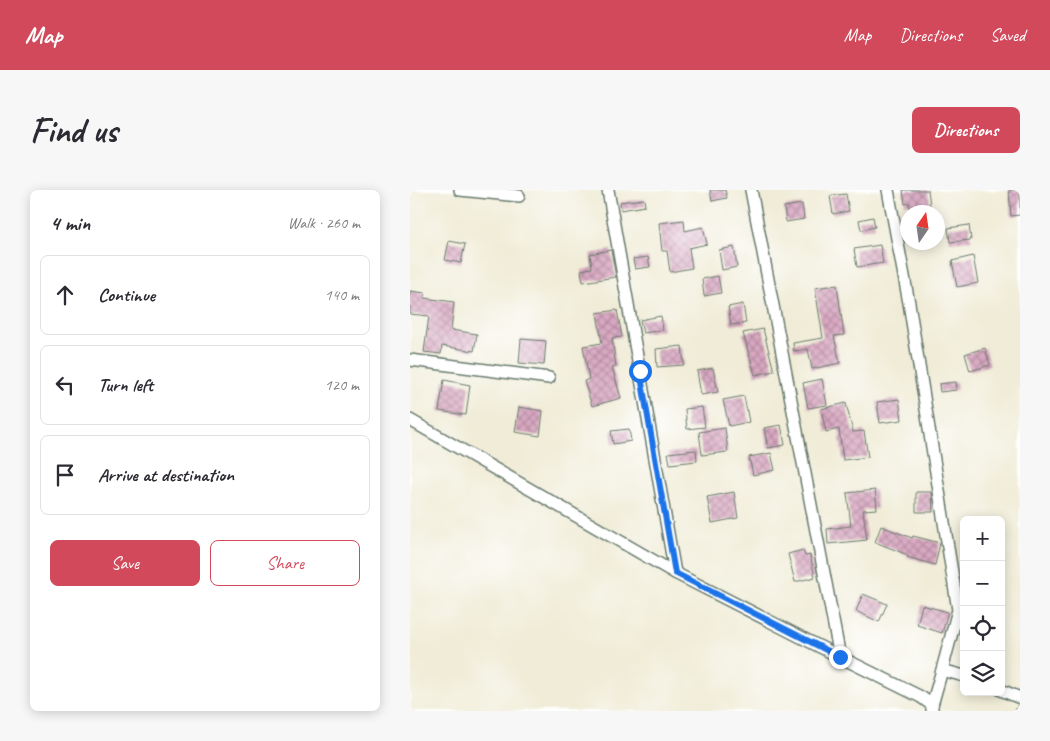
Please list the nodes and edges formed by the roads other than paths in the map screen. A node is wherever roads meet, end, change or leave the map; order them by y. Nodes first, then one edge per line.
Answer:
1 (460, 190) edge
2 (608, 190) edge
3 (751, 190) edge
4 (888, 190) edge
5 (519, 196) dead end
6 (410, 360) edge
7 (550, 378) dead end
8 (410, 420) edge
9 (675, 573) junction
10 (840, 657) junction
11 (942, 670) junction
12 (960, 675) edge
13 (1005, 692) edge
14 (1020, 698) edge
15 (932, 708) edge

1 - 5 street
2 - 9 street
3 - 10 street
4 - 11 street
6 - 7 street
8 - 9 street
9 - 10 street
10 - 15 street
11 - 12 street
11 - 15 street
13 - 14 street

